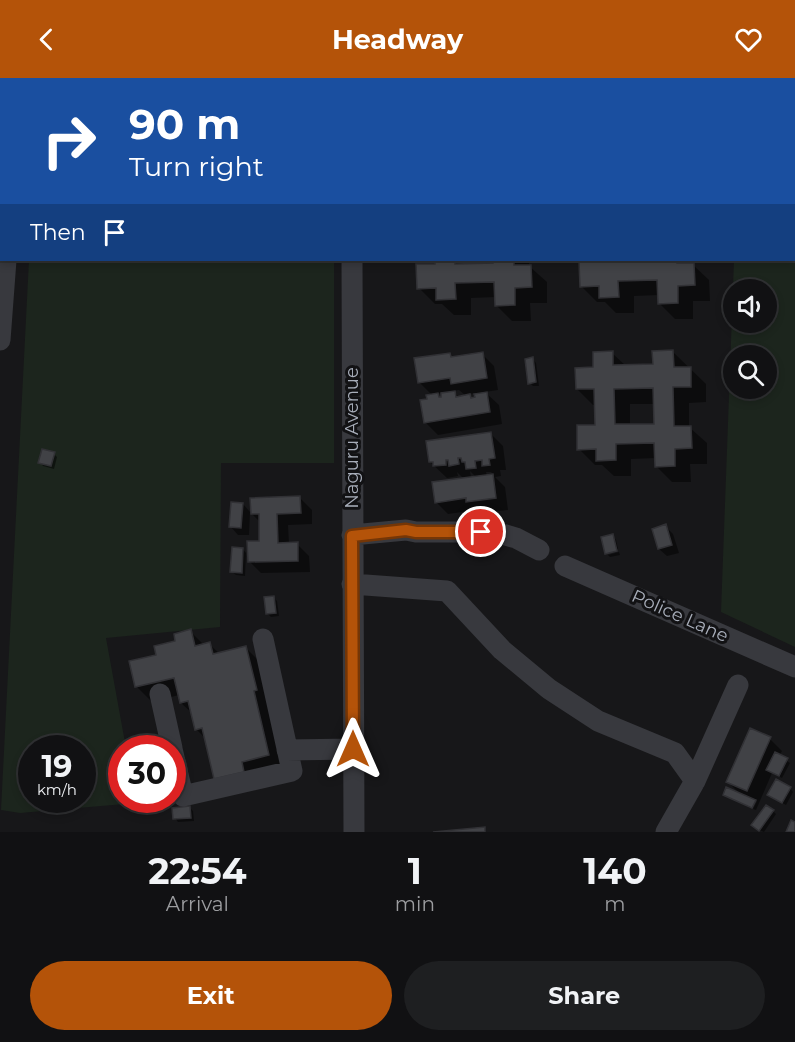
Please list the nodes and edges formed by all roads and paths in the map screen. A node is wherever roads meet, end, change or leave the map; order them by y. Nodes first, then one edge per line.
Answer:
1 (6, 261) edge
2 (352, 261) edge
3 (1, 308) edge
4 (0, 340) edge
5 (352, 536) junction
6 (539, 550) dead end
7 (565, 566) dead end
8 (352, 584) junction
9 (262, 639) dead end
10 (795, 667) edge
11 (738, 685) dead end
12 (160, 694) dead end
13 (169, 735) edge
14 (353, 749) junction
15 (287, 750) junction
16 (695, 781) junction
17 (186, 795) edge
18 (354, 832) edge
19 (666, 832) edge

1 - 3 street
2 - 5 street, Naguru Avenue
3 - 4 street
5 - 6 street
5 - 8 street, Naguru Avenue
7 - 10 street, Police Lane
8 - 14 street, Naguru Avenue
8 - 16 street
9 - 15 street
11 - 16 street
12 - 13 street
14 - 15 street
14 - 18 street, Naguru Avenue
15 - 17 street
16 - 19 street

